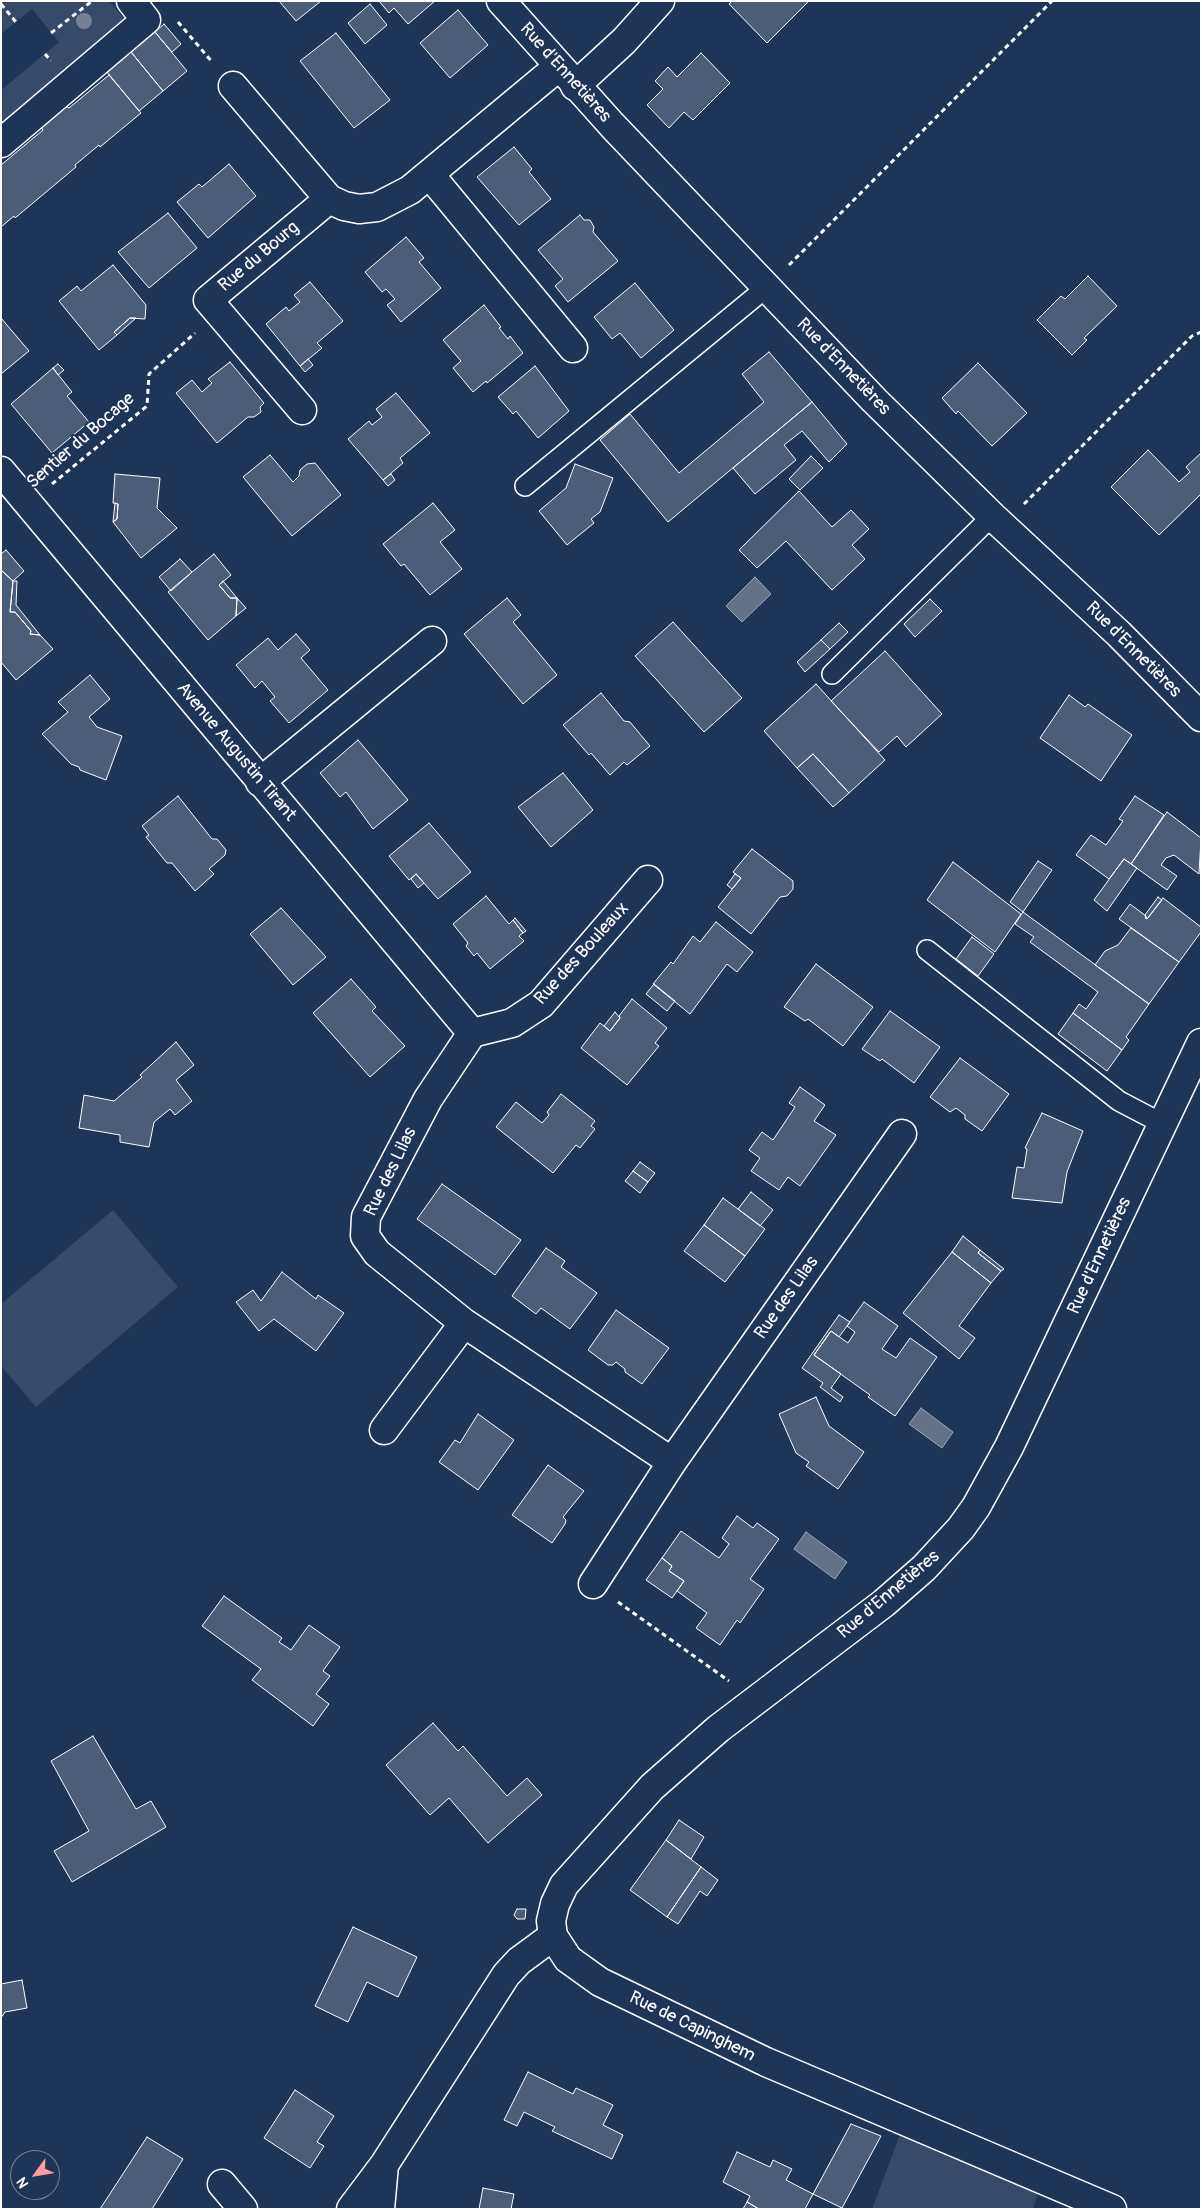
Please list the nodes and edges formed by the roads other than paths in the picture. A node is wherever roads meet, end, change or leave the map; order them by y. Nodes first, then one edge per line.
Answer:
1 (131, 1) edge
2 (502, 1) edge
3 (660, 1) edge
4 (567, 76) junction
5 (233, 86) road end
6 (1, 143) edge
7 (430, 175) junction
8 (329, 199) junction
9 (767, 287) junction
10 (573, 348) dead end
11 (302, 410) dead end
12 (1, 471) edge
13 (525, 486) dead end
14 (997, 521) junction
15 (432, 641) dead end
16 (832, 674) dead end
17 (1201, 717) edge
18 (260, 782) junction
19 (648, 880) dead end
20 (927, 950) dead end
21 (472, 1033) junction
22 (1201, 1043) edge
23 (1163, 1124) junction
24 (902, 1134) dead end
25 (464, 1323) junction
26 (384, 1430) dead end
27 (672, 1462) junction
28 (593, 1584) road end
29 (553, 1936) junction
30 (384, 2165) junction
31 (222, 2184) dead end
32 (243, 2209) edge
33 (351, 2209) edge
34 (380, 2209) edge
35 (1112, 2209) edge

1 - 6 street
2 - 4 street, Rue d'Ennetières
3 - 4 street
4 - 7 street
4 - 9 street, Rue d'Ennetières
5 - 8 street
7 - 8 street
7 - 10 street
8 - 11 street, Rue du Bourg
9 - 13 lane
9 - 14 street, Rue d'Ennetières
12 - 18 street, Avenue Augustin Tirant
14 - 16 lane
14 - 17 street, Rue d'Ennetières
15 - 18 street
18 - 21 street, Avenue Augustin Tirant
19 - 21 street, Rue des Bouleaux
20 - 23 lane
21 - 25 street, Rue des Lilas
22 - 23 street, Rue d'Ennetières
23 - 29 street, Rue d'Ennetières
24 - 27 street, Rue des Lilas
25 - 26 street
25 - 27 street, Rue des Lilas
27 - 28 street, Rue des Lilas
29 - 30 street
29 - 35 street, Rue de Capinghem
30 - 33 street
30 - 34 street
31 - 32 street

